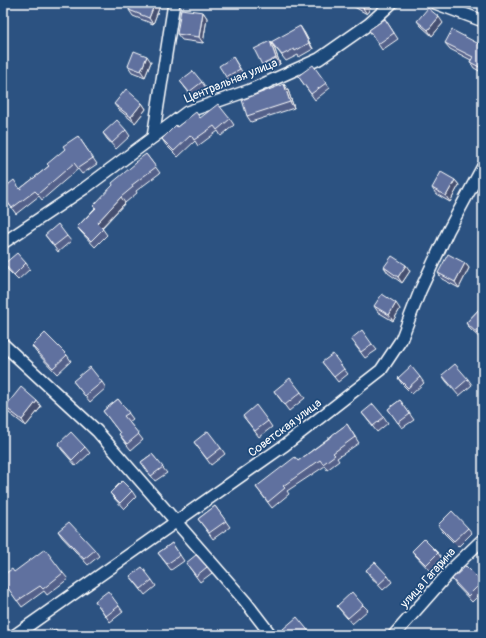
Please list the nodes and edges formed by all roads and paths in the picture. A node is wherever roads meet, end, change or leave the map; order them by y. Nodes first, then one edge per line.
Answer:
1 (174, 3) edge
2 (392, 3) edge
3 (435, 3) edge
4 (483, 21) edge
5 (153, 137) junction
6 (483, 166) edge
7 (3, 243) edge
8 (3, 344) edge
9 (176, 521) junction
10 (483, 539) edge
11 (15, 635) edge
12 (271, 635) edge
13 (394, 635) edge

1 - 5 street
2 - 5 street, Центральная улица
3 - 4 street
5 - 7 street, Центральная улица
6 - 9 street, Советская улица
8 - 9 street
9 - 11 street, Советская улица
9 - 12 street
10 - 13 street, улица Гагарина

